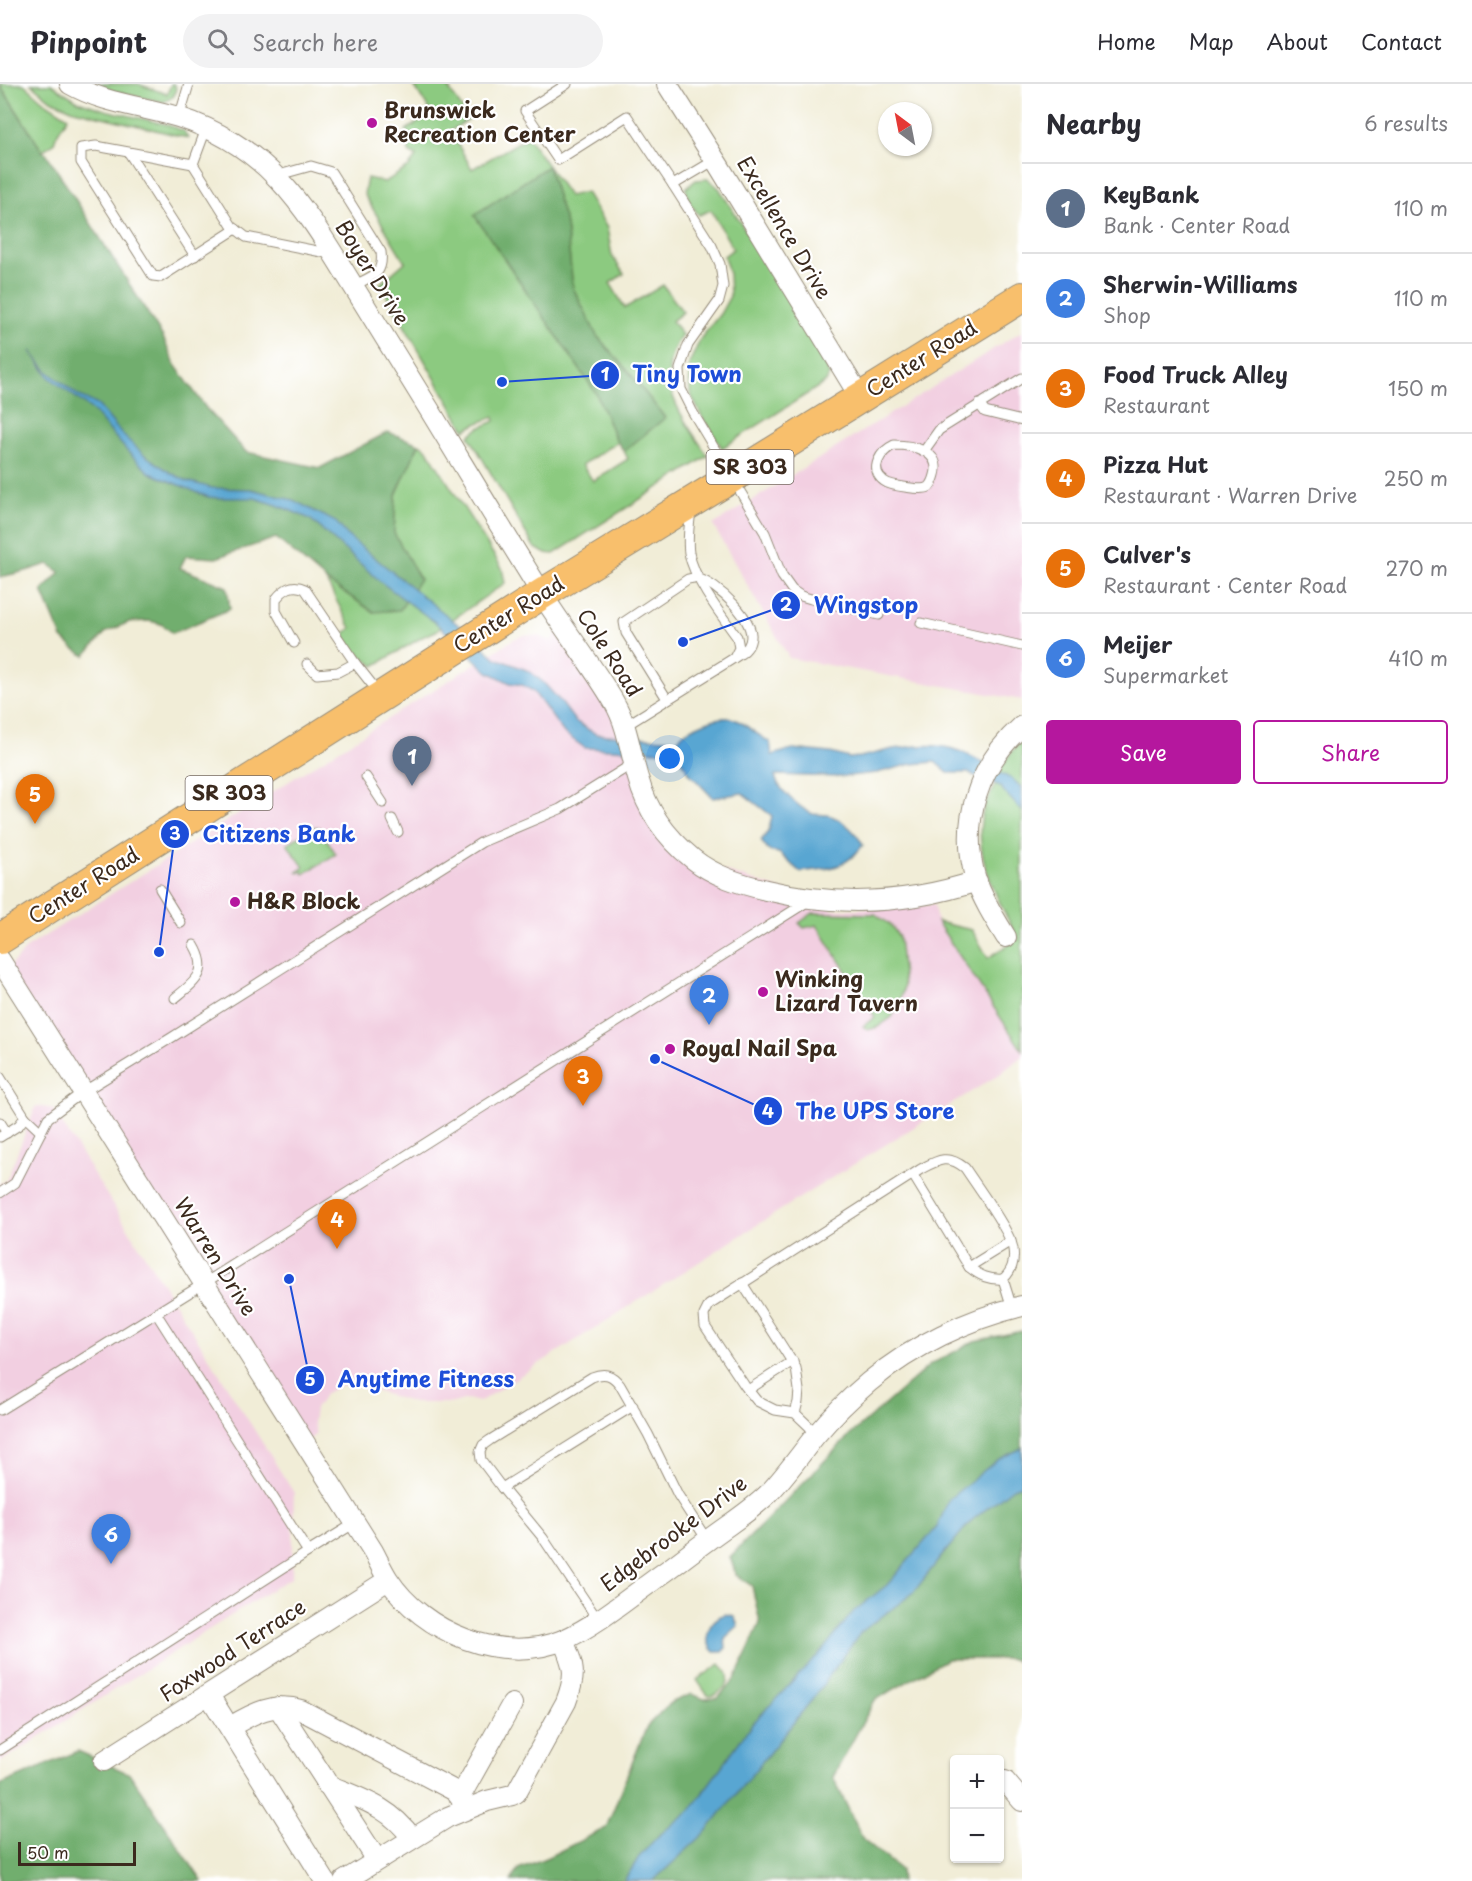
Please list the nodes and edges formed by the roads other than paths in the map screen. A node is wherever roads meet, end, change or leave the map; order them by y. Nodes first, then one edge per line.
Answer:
1 (70, 84) edge
2 (189, 84) edge
3 (567, 84) edge
4 (667, 84) edge
5 (179, 117) junction
6 (207, 129) junction
7 (129, 153) junction
8 (715, 160) junction
9 (193, 164) junction
10 (275, 176) junction
11 (673, 185) junction
12 (236, 229) junction
13 (334, 254) junction
14 (195, 256) junction
15 (353, 286) junction
16 (1022, 297) edge
17 (1022, 378) edge
18 (860, 397) junction
19 (979, 404) junction
20 (1022, 421) edge
21 (924, 451) junction
22 (731, 478) junction
23 (691, 502) junction
24 (698, 578) junction
25 (542, 594) junction
26 (879, 615) dead end
27 (921, 623) dead end
28 (294, 644) dead end
29 (1022, 646) edge
30 (734, 658) junction
31 (355, 663) junction
32 (307, 664) dead end
33 (381, 697) junction
34 (667, 699) junction
35 (1022, 726) edge
36 (630, 744) junction
37 (366, 777) dead end
38 (382, 803) dead end
39 (392, 819) dead end
40 (398, 832) dead end
41 (977, 881) junction
42 (160, 889) dead end
43 (812, 898) junction
44 (181, 923) dead end
45 (1006, 937) dead end
46 (0, 939) edge
47 (194, 945) dead end
48 (0, 960) edge
49 (175, 998) dead end
50 (0, 1077) edge
51 (82, 1092) junction
52 (25, 1117) junction
53 (0, 1122) edge
54 (41, 1132) junction
55 (4, 1135) edge
56 (913, 1175) junction
57 (0, 1194) edge
58 (1011, 1241) junction
59 (969, 1267) junction
60 (1003, 1279) junction
61 (742, 1283) junction
62 (203, 1284) junction
63 (1017, 1307) edge
64 (156, 1313) junction
65 (793, 1361) junction
66 (748, 1390) junction
67 (633, 1406) junction
68 (0, 1410) edge
69 (795, 1413) junction
70 (817, 1434) junction
71 (502, 1488) junction
72 (355, 1523) junction
73 (708, 1540) junction
74 (308, 1552) junction
75 (388, 1580) junction
76 (598, 1620) junction
77 (562, 1640) junction
78 (209, 1695) junction
79 (512, 1704) dead end
80 (278, 1707) junction
81 (230, 1727) junction
82 (0, 1750) edge
83 (104, 1761) dead end
84 (1005, 1782) dead end
85 (326, 1784) junction
86 (1022, 1801) edge
87 (463, 1803) junction
88 (412, 1838) junction
89 (377, 1860) junction
90 (325, 1881) edge
91 (344, 1881) edge

1 - 5 street, Boyer Drive
2 - 5 lane
3 - 11 lane
4 - 8 street, Excellence Drive
5 - 6 street, Boyer Drive
6 - 9 lane
6 - 10 street, Boyer Drive
7 - 9 lane
7 - 14 lane
7 - 14 lane
8 - 11 lane
8 - 18 street, Excellence Drive
9 - 12 lane
10 - 13 street, Boyer Drive
10 - 15 lane
11 - 22 lane
12 - 13 lane
12 - 14 lane
13 - 15 street, Boyer Drive
15 - 25 street, Boyer Drive
16 - 18 main road, Center Road / SR 303
17 - 19 lane
18 - 22 main road, Center Road / SR 303
19 - 20 lane
19 - 21 lane
21 - 21 lane
22 - 23 main road, Center Road / SR 303
22 - 26 lane
23 - 24 lane
23 - 25 main road, Center Road / SR 303
24 - 30 lane
24 - 30 lane
24 - 34 lane
25 - 33 main road, Center Road / SR 303
25 - 36 street, Cole Road
27 - 29 lane
28 - 31 lane
30 - 34 lane
31 - 32 lane
31 - 33 lane
33 - 46 main road, Center Road / SR 303
34 - 36 lane
35 - 41 street
36 - 43 street, Cole Road
36 - 51 lane
37 - 38 lane
39 - 40 lane
41 - 43 street, Cole Road
41 - 45 street
42 - 44 lane
43 - 62 lane
47 - 49 lane
48 - 51 street, Warren Drive
50 - 52 lane
51 - 54 lane
51 - 62 street, Warren Drive
52 - 54 lane
52 - 55 lane
53 - 55 lane
54 - 57 lane
56 - 58 lane
56 - 59 lane
56 - 61 lane
58 - 59 lane
58 - 60 lane
59 - 60 lane
60 - 63 lane
61 - 65 lane
61 - 66 lane
62 - 64 lane
62 - 72 street, Warren Drive
63 - 70 street, Edgebrooke Drive
64 - 68 lane
64 - 74 lane
65 - 66 lane
65 - 69 lane
66 - 69 lane
67 - 71 lane
67 - 71 lane
67 - 73 lane
69 - 70 lane
70 - 73 street, Edgebrooke Drive
71 - 76 lane
72 - 74 lane
72 - 75 street, Warren Drive
73 - 76 street, Edgebrooke Drive
74 - 82 lane
75 - 77 street, Edgebrooke Drive
75 - 78 street, Foxwood Terrace
76 - 77 street, Edgebrooke Drive
77 - 87 street
78 - 81 street
78 - 83 street, Foxwood Terrace
79 - 87 street
80 - 81 street
80 - 85 street
80 - 87 street
81 - 90 street
84 - 86 street
85 - 88 street
85 - 89 street
87 - 88 street
88 - 89 street
89 - 91 street

